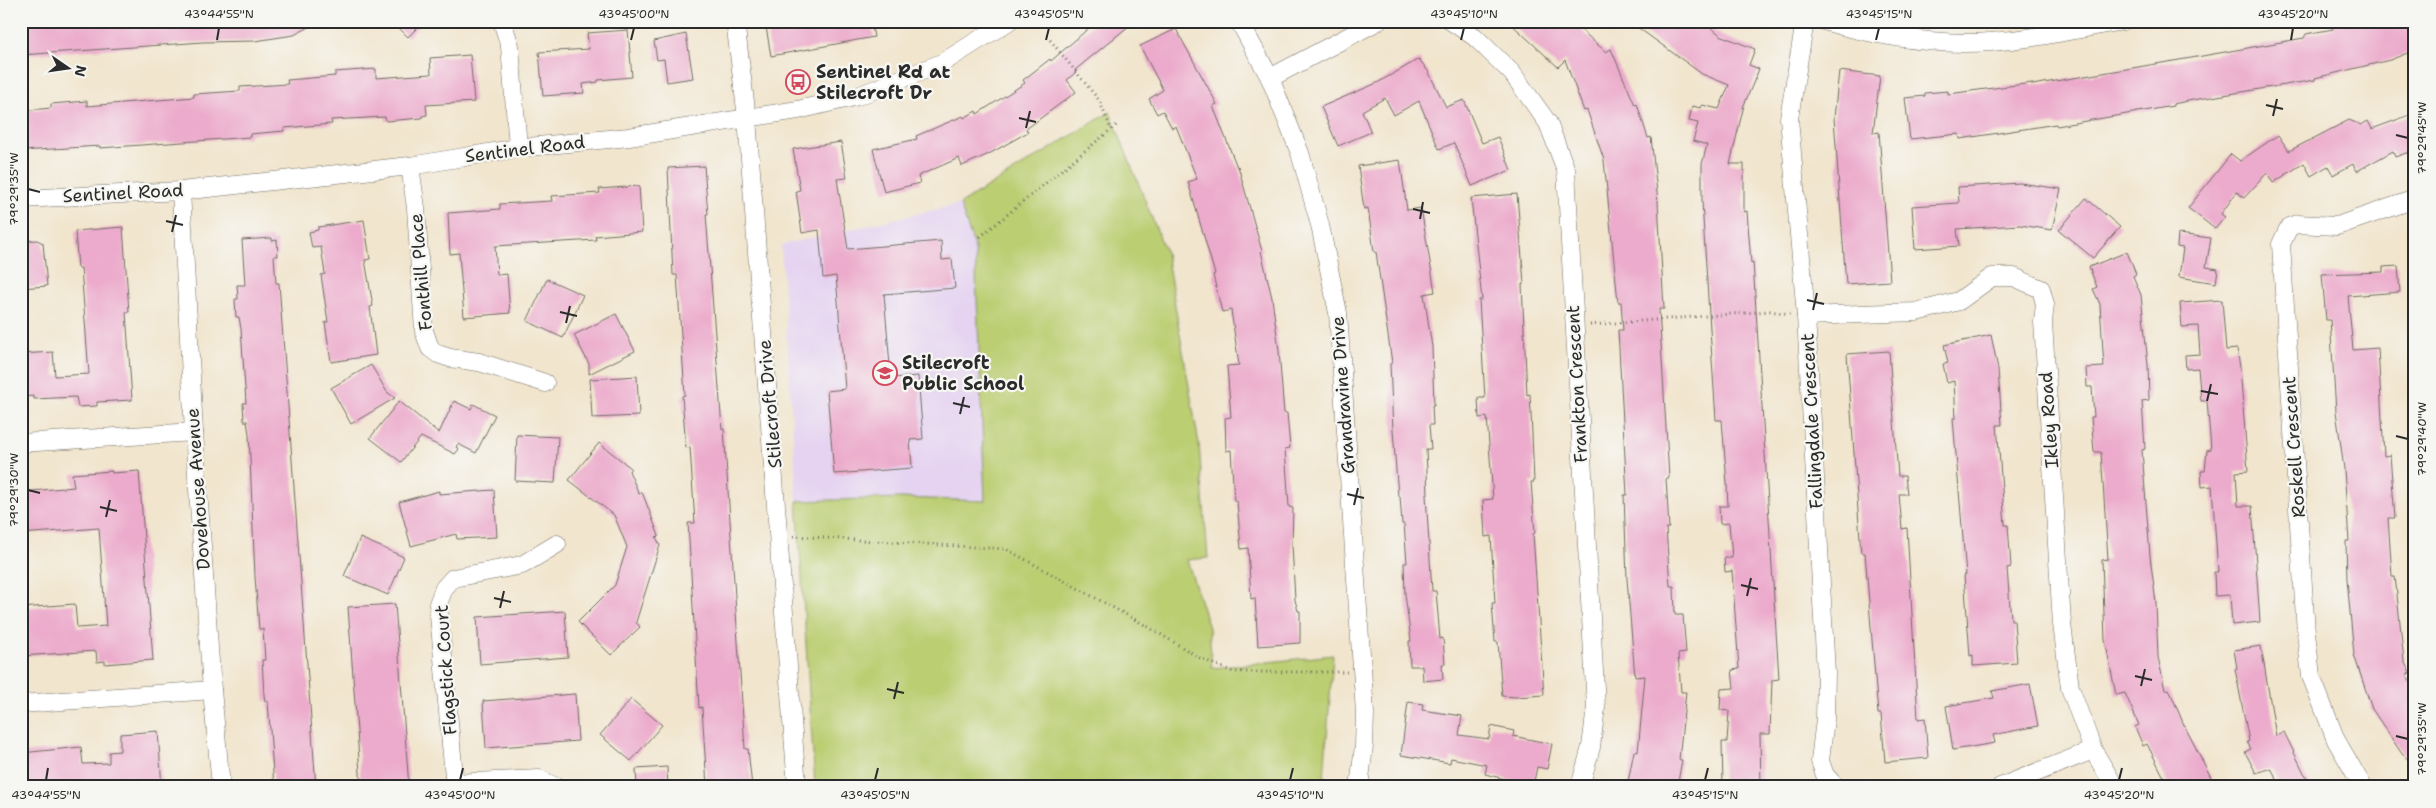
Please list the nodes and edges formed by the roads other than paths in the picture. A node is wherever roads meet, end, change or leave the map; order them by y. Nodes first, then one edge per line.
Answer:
1 (502, 21) edge
2 (735, 21) edge
3 (1009, 21) edge
4 (1239, 21) edge
5 (1378, 21) edge
6 (1452, 21) edge
7 (1805, 21) edge
8 (1824, 21) edge
9 (1909, 21) edge
10 (2123, 21) edge
11 (1911, 39) junction
12 (1270, 78) junction
13 (747, 118) junction
14 (518, 148) junction
15 (410, 166) junction
16 (181, 191) junction
17 (21, 199) edge
18 (2415, 199) edge
19 (1806, 316) junction
20 (545, 383) dead end
21 (194, 432) junction
22 (21, 443) edge
23 (557, 544) dead end
24 (212, 690) junction
25 (21, 704) edge
26 (2093, 750) junction
27 (455, 785) edge
28 (1360, 786) edge
29 (221, 787) edge
30 (556, 787) edge
31 (797, 787) edge
32 (1580, 787) edge
33 (1836, 787) edge
34 (2000, 787) edge
35 (2115, 787) edge
36 (2363, 787) edge

1 - 14 street
2 - 13 street, Stilecroft Drive
3 - 13 street, Sentinel Road
4 - 12 street, Grandravine Drive
5 - 12 street
6 - 32 street, Frankton Crescent
7 - 19 street, Fallingdale Crescent
8 - 11 street
9 - 11 street
10 - 11 street
12 - 28 street, Grandravine Drive
13 - 14 street, Sentinel Road
13 - 31 street, Stilecroft Drive
14 - 15 street, Sentinel Road
15 - 16 street, Sentinel Road
15 - 20 street, Fonthill Place
16 - 17 street, Sentinel Road
16 - 21 street, Dovehouse Avenue
18 - 36 street, Roskell Crescent
19 - 26 street, Ikley Road
19 - 33 street, Fallingdale Crescent
21 - 22 street
21 - 24 street, Dovehouse Avenue
23 - 27 street, Flagstick Court
24 - 25 street
24 - 29 street, Dovehouse Avenue
26 - 34 street
26 - 35 street, Ikley Road
27 - 30 street

